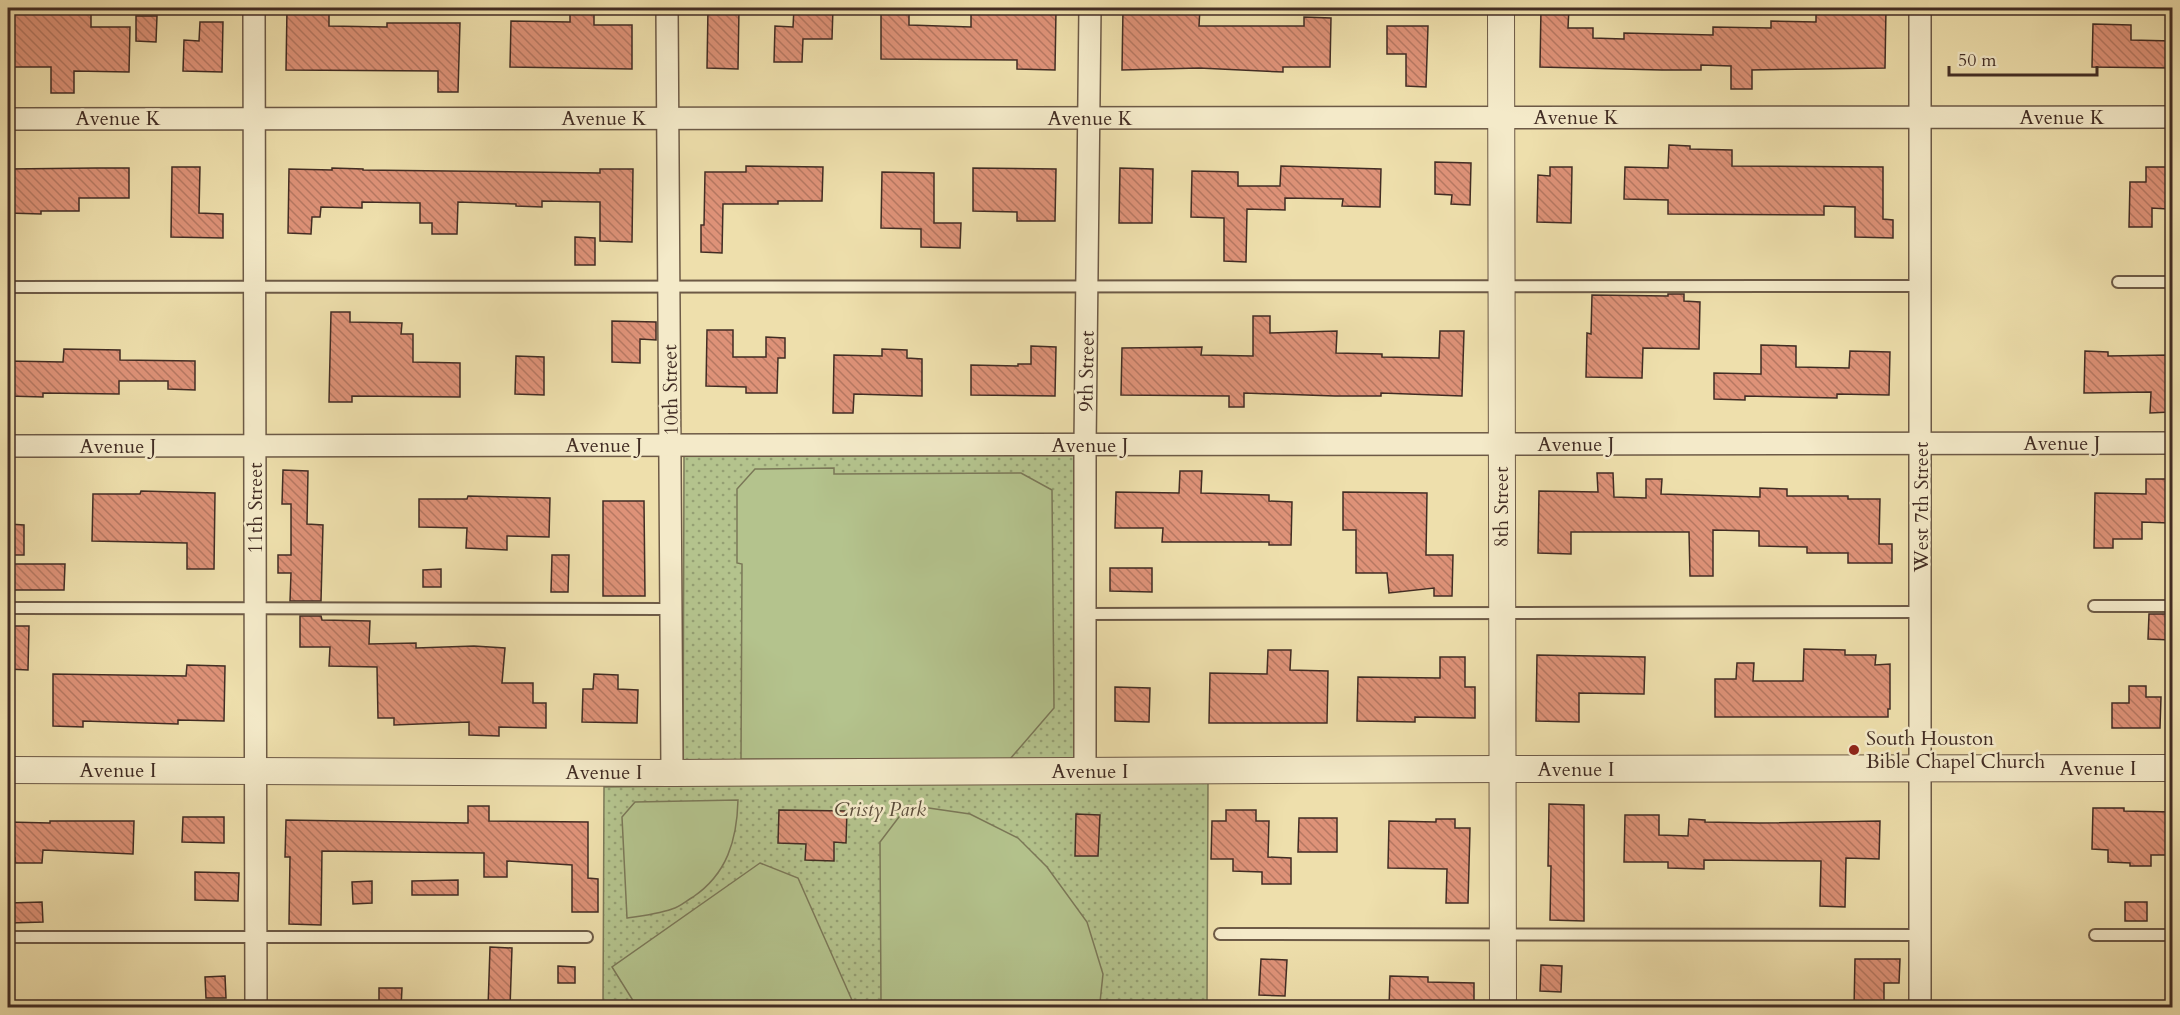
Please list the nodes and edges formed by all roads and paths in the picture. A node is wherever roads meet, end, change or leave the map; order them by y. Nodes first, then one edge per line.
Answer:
1 (254, 8) edge
2 (667, 8) edge
3 (1090, 8) edge
4 (1501, 8) edge
5 (1920, 8) edge
6 (1500, 117) junction
7 (1921, 117) junction
8 (2172, 117) edge
9 (8, 118) edge
10 (255, 118) junction
11 (667, 118) junction
12 (1090, 118) junction
13 (2118, 282) dead end
14 (2172, 282) edge
15 (255, 286) junction
16 (668, 286) junction
17 (1087, 286) junction
18 (1501, 286) junction
19 (1921, 286) junction
20 (8, 287) edge
21 (1921, 443) junction
22 (2172, 443) edge
23 (670, 444) junction
24 (1501, 444) junction
25 (255, 445) junction
26 (1084, 445) junction
27 (8, 446) edge
28 (2094, 606) dead end
29 (2172, 606) edge
30 (8, 608) edge
31 (255, 608) junction
32 (671, 609) junction
33 (1921, 612) junction
34 (1502, 613) junction
35 (1084, 614) junction
36 (1921, 768) junction
37 (2172, 768) edge
38 (1502, 769) junction
39 (8, 770) edge
40 (255, 770) junction
41 (1085, 771) junction
42 (672, 773) junction
43 (1220, 934) dead end
44 (1503, 934) junction
45 (2095, 935) dead end
46 (2172, 935) edge
47 (1920, 936) junction
48 (8, 937) edge
49 (255, 937) junction
50 (587, 937) dead end
51 (255, 1008) edge
52 (1503, 1008) edge
53 (1920, 1008) edge

1 - 10 street, 11th Street
2 - 11 street, 10th Street
3 - 12 street, 9th Street
4 - 6 street, 8th Street
5 - 7 street, West 7th Street
6 - 7 street, Avenue K
6 - 12 street, Avenue K
6 - 18 street, 8th Street
7 - 8 street, Avenue K
7 - 19 street, West 7th Street
9 - 10 street, Avenue K
10 - 11 street, Avenue K
10 - 15 street, 11th Street
11 - 12 street, Avenue K
11 - 16 street, 10th Street
12 - 17 street, 9th Street
13 - 14 lane
15 - 16 lane
15 - 20 lane
15 - 25 street, 11th Street
16 - 17 lane
16 - 23 street, 10th Street
17 - 18 lane
17 - 26 street, 9th Street
18 - 19 lane
18 - 24 street, 8th Street
19 - 21 street, West 7th Street
21 - 22 street, Avenue J
21 - 24 street, Avenue J
21 - 33 street, West 7th Street
23 - 25 street, Avenue J
23 - 26 street, Avenue J
23 - 32 street, 10th Street
24 - 26 street, Avenue J
24 - 34 street, 8th Street
25 - 27 street, Avenue J
25 - 31 street, 11th Street
26 - 35 street, 9th Street
28 - 29 lane
30 - 31 lane
31 - 32 lane
31 - 40 street, 11th Street
32 - 42 street, 10th Street
33 - 34 lane
33 - 36 street, West 7th Street
34 - 35 lane
34 - 38 street, 8th Street
35 - 41 street, 9th Street
36 - 37 street, Avenue I
36 - 38 street, Avenue I
36 - 47 street, West 7th Street
38 - 41 street, Avenue I
38 - 44 street, 8th Street
39 - 40 street, Avenue I
40 - 42 street, Avenue I
40 - 49 street, 11th Street
41 - 42 street, Avenue I
43 - 44 lane
44 - 47 lane
44 - 52 street, 8th Street
45 - 46 lane
47 - 53 street, West 7th Street
48 - 49 lane
49 - 50 lane
49 - 51 street, 11th Street

